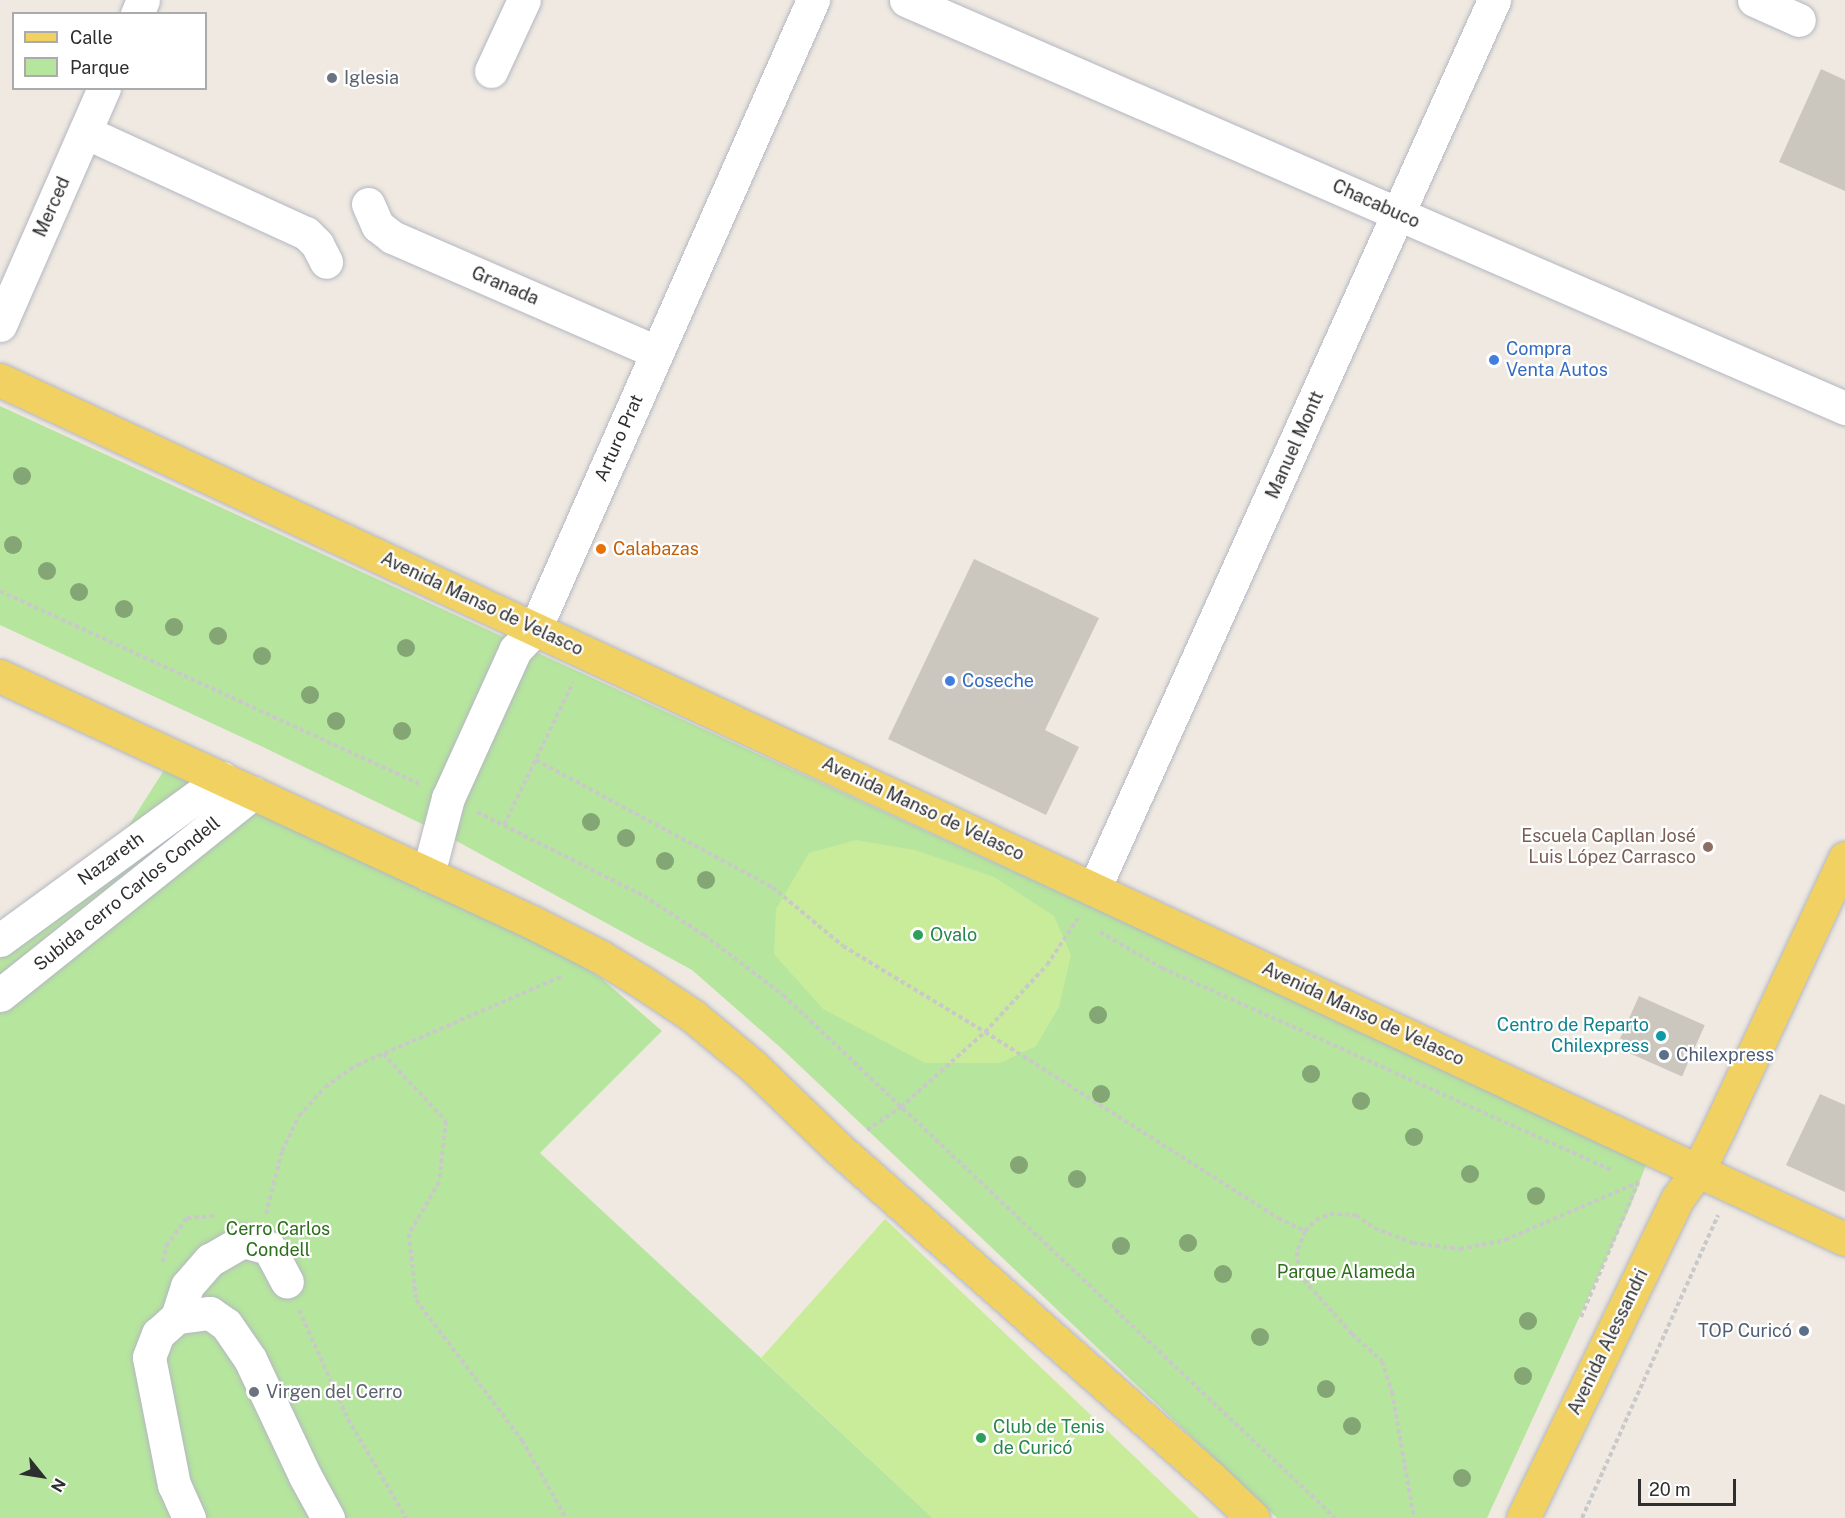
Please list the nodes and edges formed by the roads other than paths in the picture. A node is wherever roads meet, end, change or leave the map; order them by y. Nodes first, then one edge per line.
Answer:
1 (524, 0) edge
2 (813, 0) edge
3 (906, 0) edge
4 (1494, 0) edge
5 (1754, 0) edge
6 (1799, 20) dead end
7 (491, 71) dead end
8 (103, 90) edge
9 (85, 132) junction
10 (368, 204) dead end
11 (1399, 214) junction
12 (326, 262) dead end
13 (3, 309) edge
14 (657, 352) junction
15 (0, 380) edge
16 (1845, 408) edge
17 (535, 629) junction
18 (0, 676) edge
19 (222, 778) junction
20 (253, 793) junction
21 (1845, 858) edge
22 (428, 874) junction
23 (1094, 888) junction
24 (0, 940) edge
25 (0, 995) edge
26 (1699, 1170) junction
27 (1845, 1239) edge
28 (287, 1282) road end
29 (177, 1317) junction
30 (189, 1518) edge
31 (328, 1518) edge
32 (1253, 1518) edge
33 (1523, 1518) edge

1 - 7 street
2 - 14 street, Arturo Prat
3 - 11 street, Chacabuco
4 - 11 street, Manuel Montt
5 - 6 street
8 - 9 street, Merced
9 - 12 street
9 - 13 street, Merced
10 - 14 street, Granada
11 - 16 street, Chacabuco
11 - 23 street, Manuel Montt
14 - 17 street, Arturo Prat
15 - 17 main road, Avenida Manso de Velasco
17 - 22 street, Arturo Prat
17 - 23 main road, Avenida Manso de Velasco
18 - 19 main road
19 - 20 main road
19 - 24 street, Nazareth
20 - 22 main road
20 - 25 street, Subida cerro Carlos Condell
21 - 26 main road, Avenida Alessandri
22 - 32 main road
23 - 26 main road, Avenida Manso de Velasco
26 - 27 main road, Avenida Manso de Velasco
26 - 33 main road, Avenida Alessandri
28 - 29 street
29 - 30 street
29 - 31 street

